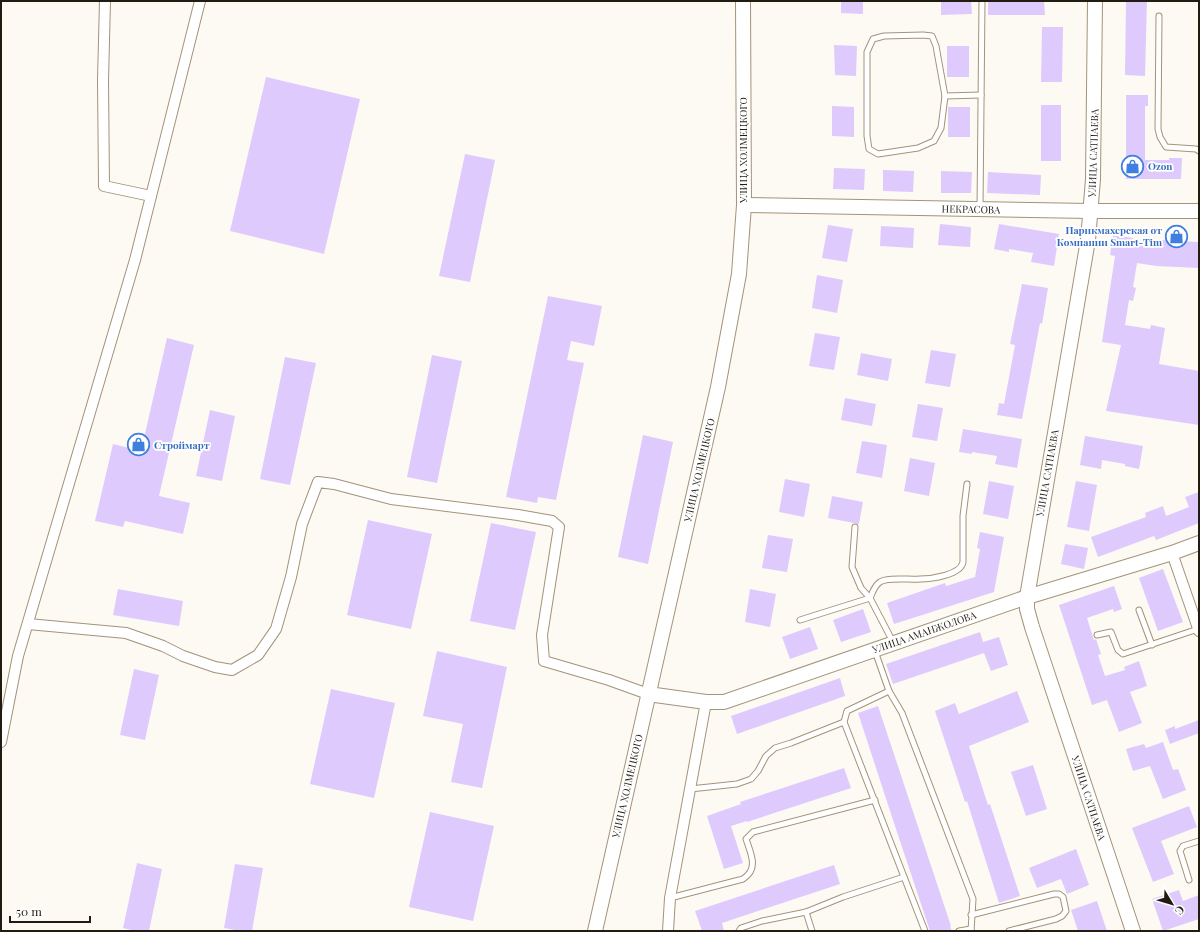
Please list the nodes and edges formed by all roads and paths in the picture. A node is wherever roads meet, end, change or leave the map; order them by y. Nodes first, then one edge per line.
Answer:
1 (105, 1) edge
2 (200, 1) edge
3 (743, 1) edge
4 (982, 1) edge
5 (1095, 1) edge
6 (1158, 16) dead end
7 (981, 95) junction
8 (945, 96) junction
9 (1198, 151) edge
10 (151, 196) junction
11 (744, 205) junction
12 (980, 209) junction
13 (1199, 211) edge
14 (1090, 212) junction
15 (967, 484) dead end
16 (855, 528) dead end
17 (1199, 543) edge
18 (1172, 553) junction
19 (1026, 597) junction
20 (870, 598) junction
21 (1139, 610) dead end
22 (800, 620) dead end
23 (28, 624) junction
24 (1199, 630) edge
25 (1097, 635) dead end
26 (893, 643) junction
27 (1152, 645) junction
28 (874, 650) junction
29 (889, 691) junction
30 (648, 694) junction
31 (706, 702) junction
32 (844, 722) junction
33 (1, 742) edge
34 (690, 789) junction
35 (875, 800) junction
36 (1199, 841) edge
37 (904, 877) junction
38 (1189, 880) dead end
39 (670, 898) junction
40 (806, 912) junction
41 (971, 915) junction
42 (971, 930) edge
43 (594, 931) edge
44 (668, 931) edge
45 (739, 931) edge
46 (812, 931) edge
47 (924, 931) edge
48 (959, 931) edge
49 (1009, 931) edge
50 (1133, 931) edge

1 - 10 street
2 - 10 street
3 - 11 street, УЛИЦА ХОЛМЕЦКОГО
4 - 7 lane
5 - 14 street, УЛИЦА САТПАЕВА
6 - 9 lane
7 - 8 lane
7 - 12 lane
8 - 8 lane
10 - 23 street
11 - 12 street, НЕКРАСОВА
11 - 30 street, УЛИЦА ХОЛМЕЦКОГО
12 - 14 street, НЕКРАСОВА
13 - 14 street, НЕКРАСОВА
14 - 19 street, УЛИЦА САТПАЕВА
15 - 20 lane
16 - 20 lane
17 - 18 street, УЛИЦА АМАНЖОЛОВА
18 - 19 street, УЛИЦА АМАНЖОЛОВА
18 - 24 street
19 - 26 street, УЛИЦА АМАНЖОЛОВА
19 - 50 street, УЛИЦА САТПАЕВА
20 - 22 lane
20 - 26 lane
21 - 27 lane
23 - 30 street
23 - 33 street
24 - 27 lane
25 - 27 lane
26 - 28 street, УЛИЦА АМАНЖОЛОВА
28 - 29 lane
28 - 31 street, УЛИЦА АМАНЖОЛОВА
29 - 32 lane
29 - 41 lane
30 - 31 street, УЛИЦА АМАНЖОЛОВА
30 - 43 street, УЛИЦА ХОЛМЕЦКОГО
31 - 34 street
32 - 34 lane
32 - 35 lane
34 - 39 street
35 - 37 lane
35 - 39 lane
36 - 38 lane
37 - 40 lane
37 - 47 lane
39 - 44 street
40 - 45 lane
40 - 46 lane
41 - 42 lane
41 - 49 lane
42 - 48 lane

